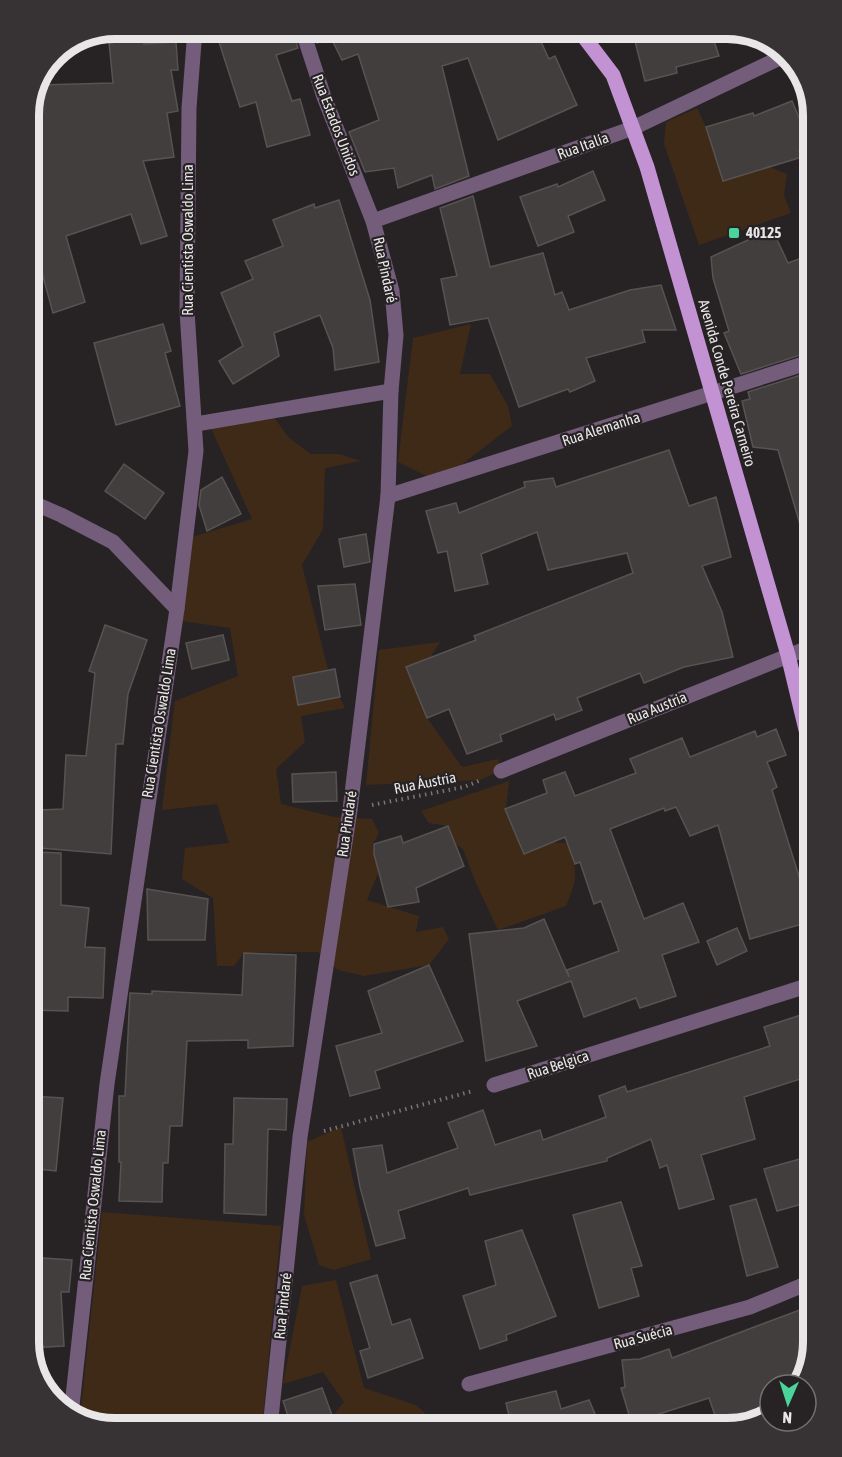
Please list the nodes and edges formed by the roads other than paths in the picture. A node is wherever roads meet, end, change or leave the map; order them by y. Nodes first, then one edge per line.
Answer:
1 (194, 39) edge
2 (306, 39) edge
3 (586, 39) edge
4 (778, 59) edge
5 (633, 128) junction
6 (373, 221) junction
7 (803, 364) edge
8 (391, 392) junction
9 (711, 394) junction
10 (196, 424) junction
11 (388, 496) junction
12 (39, 505) edge
13 (177, 609) junction
14 (803, 650) edge
15 (788, 655) junction
16 (803, 717) edge
17 (501, 771) road end
18 (803, 987) edge
19 (494, 1086) road end
20 (803, 1285) edge
21 (469, 1384) dead end
22 (72, 1404) edge
23 (271, 1418) edge

1 - 10 street, Rua Cientista Oswaldo Lima
2 - 6 street, Rua Estados Unidos
3 - 5 main road, Avenida Conde Pereira Carneiro
4 - 5 street, Rua Italía
5 - 6 street, Rua Italía
5 - 9 main road, Avenida Conde Pereira Carneiro
6 - 8 street, Rua Pindaré
7 - 9 street, Rua Alemanha
8 - 10 street
8 - 11 street, Rua Pindaré
9 - 11 street, Rua Alemanha
9 - 15 main road, Avenida Conde Pereira Carneiro
10 - 13 street, Rua Cientista Oswaldo Lima
11 - 23 street, Rua Pindaré
12 - 13 street
13 - 22 street, Rua Cientista Oswaldo Lima
14 - 15 street, Rua Austria
15 - 16 main road, Avenida Conde Pereira Carneiro
15 - 17 street, Rua Austria
18 - 19 street, Rua Belgica
20 - 21 street, Rua Suécia

